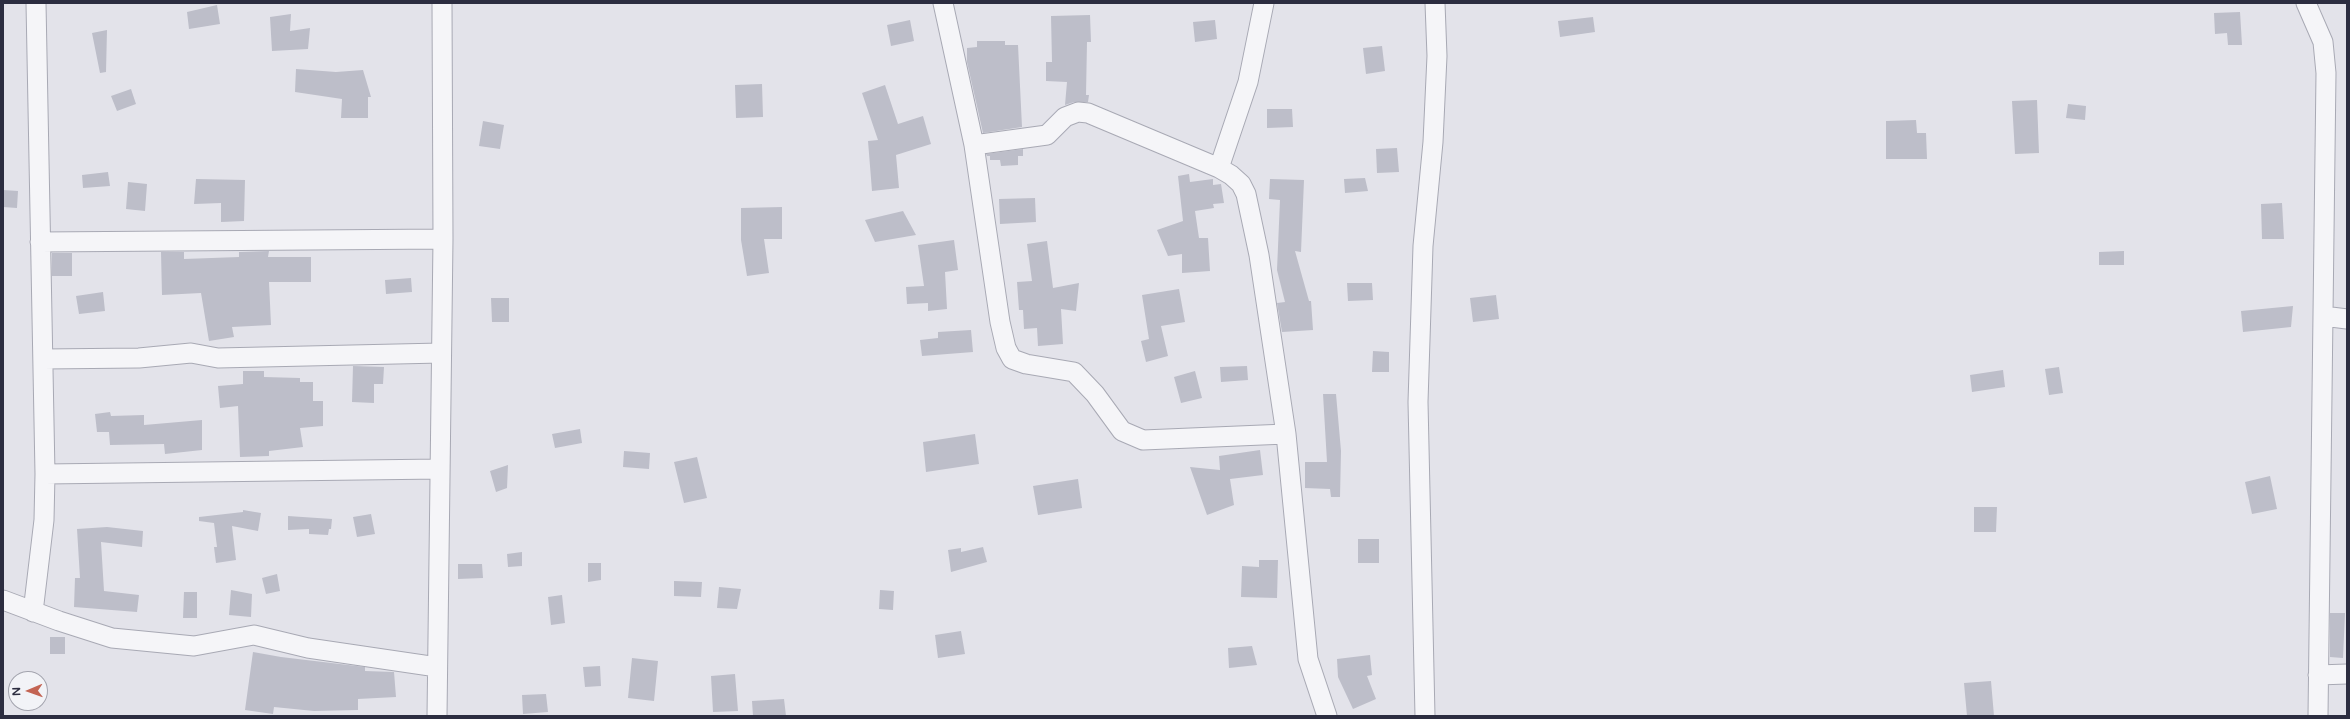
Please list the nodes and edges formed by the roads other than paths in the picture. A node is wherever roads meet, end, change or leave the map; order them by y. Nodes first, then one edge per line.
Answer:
1 (36, 3) edge
2 (442, 3) edge
3 (943, 3) edge
4 (1264, 3) edge
5 (1435, 3) edge
6 (2306, 3) edge
7 (974, 145) junction
8 (1220, 168) junction
9 (443, 239) junction
10 (40, 242) junction
11 (2323, 316) junction
12 (2347, 319) edge
13 (441, 353) junction
14 (44, 359) junction
15 (1286, 434) junction
16 (440, 469) junction
17 (45, 474) junction
18 (3, 600) edge
19 (33, 612) junction
20 (437, 667) junction
21 (2347, 674) edge
22 (2318, 675) junction
23 (437, 716) edge
24 (1327, 716) edge
25 (1425, 716) edge
26 (2318, 716) edge

1 - 10 street
2 - 9 street
3 - 7 street
4 - 8 street
5 - 25 street
6 - 11 street
7 - 8 street
7 - 15 street
8 - 15 street
9 - 10 street
9 - 13 street
10 - 14 street
11 - 12 street
11 - 22 street
13 - 14 street
13 - 16 street
14 - 17 street
15 - 24 street
16 - 17 street
16 - 20 street
17 - 19 street
18 - 19 street
19 - 20 street
20 - 23 street
21 - 22 street
22 - 26 street

